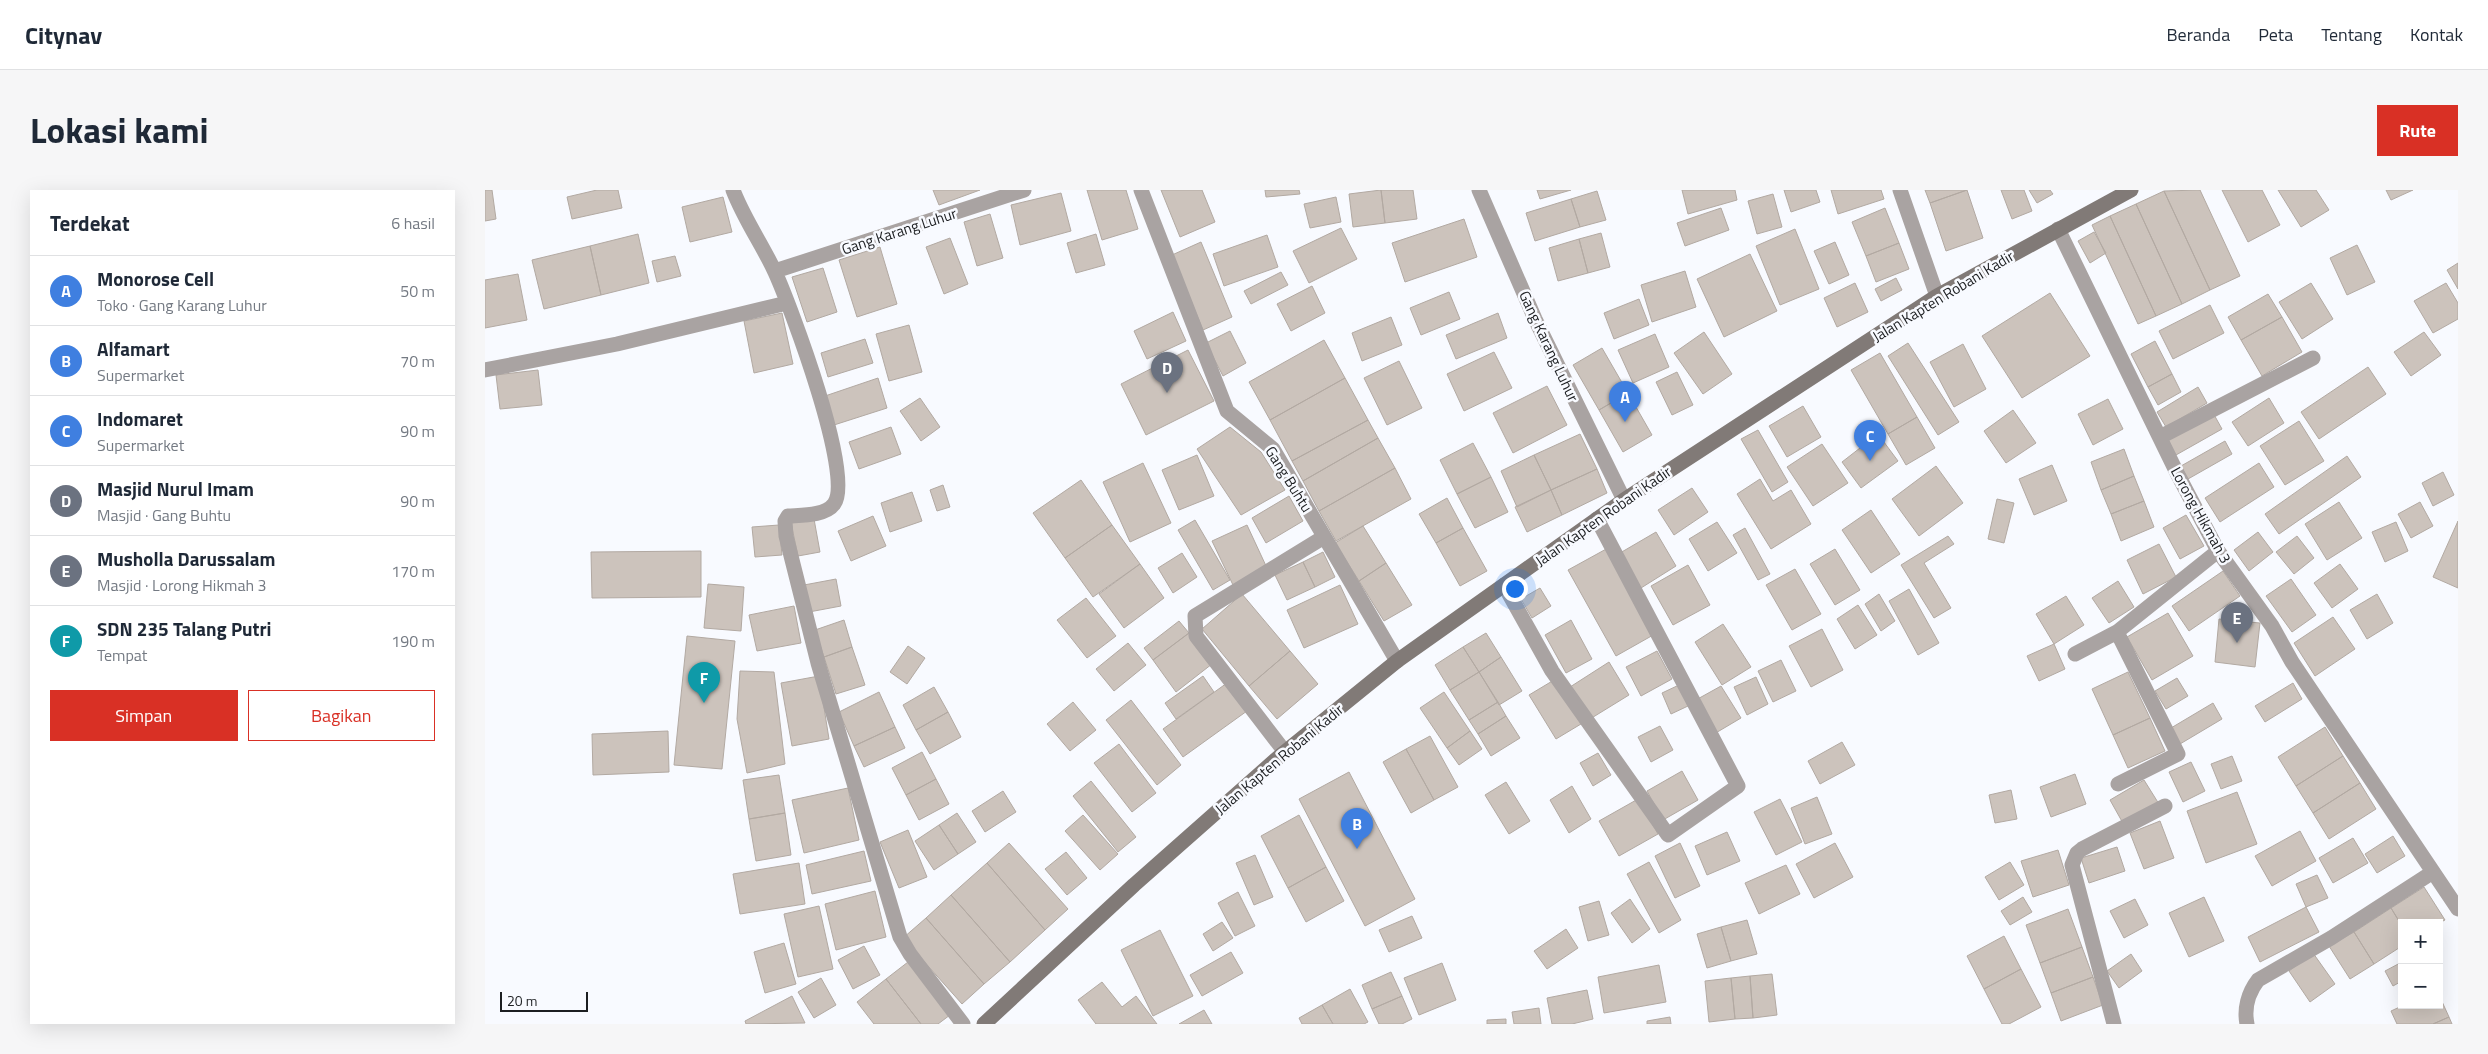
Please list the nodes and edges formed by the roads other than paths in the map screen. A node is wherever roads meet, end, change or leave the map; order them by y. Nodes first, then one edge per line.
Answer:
1 (733, 190) edge
2 (1024, 190) edge
3 (1141, 190) edge
4 (1479, 190) edge
5 (1900, 190) edge
6 (2131, 190) edge
7 (2057, 229) junction
8 (775, 272) junction
9 (1937, 296) junction
10 (787, 304) junction
11 (2313, 358) dead end
12 (485, 370) edge
13 (2160, 437) junction
14 (1624, 500) junction
15 (1597, 519) junction
16 (1324, 537) junction
17 (2218, 551) junction
18 (1504, 585) junction
19 (2117, 632) junction
20 (2075, 654) dead end
21 (1397, 661) junction
22 (1285, 752) junction
23 (2117, 784) dead end
24 (2165, 806) dead end
25 (2433, 872) junction
26 (2458, 909) edge
27 (963, 1024) edge
28 (984, 1024) edge
29 (2114, 1024) edge
30 (2247, 1024) edge

1 - 8 street
2 - 8 street, Gang Karang Luhur
3 - 16 street, Gang Buhtu
4 - 14 street, Gang Karang Luhur
5 - 9 street
6 - 7 main road, Jalan Kapten Robani Kadir
7 - 9 main road, Jalan Kapten Robani Kadir
7 - 13 street, Lorong Hikmah 3
8 - 10 street
9 - 14 main road, Jalan Kapten Robani Kadir
10 - 12 street
10 - 27 street
11 - 13 street
13 - 17 street, Lorong Hikmah 3
14 - 15 main road, Jalan Kapten Robani Kadir
15 - 18 main road, Jalan Kapten Robani Kadir
15 - 18 street
16 - 21 street, Gang Buhtu
16 - 22 street
17 - 19 street
17 - 25 street, Lorong Hikmah 3
18 - 21 main road, Jalan Kapten Robani Kadir
19 - 20 street
19 - 23 street
21 - 22 main road, Jalan Kapten Robani Kadir
22 - 28 main road, Jalan Kapten Robani Kadir
24 - 29 street
25 - 26 street, Lorong Hikmah 3
25 - 30 street

